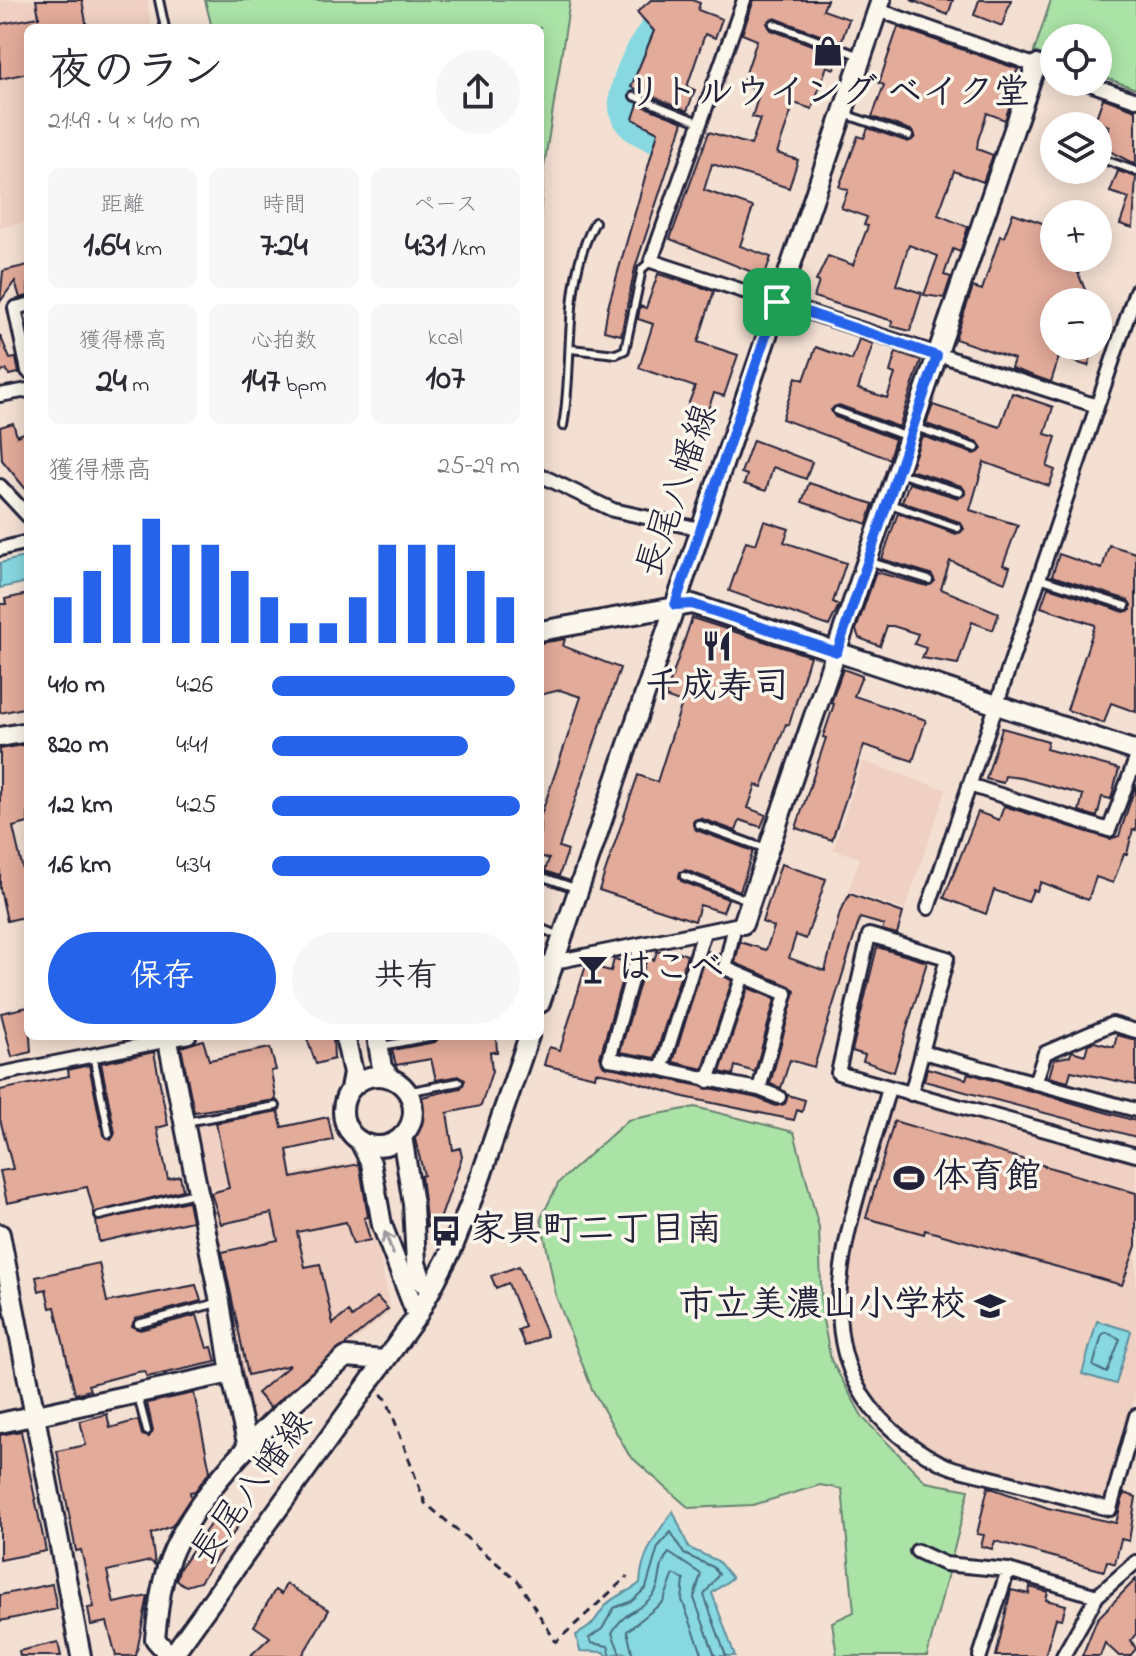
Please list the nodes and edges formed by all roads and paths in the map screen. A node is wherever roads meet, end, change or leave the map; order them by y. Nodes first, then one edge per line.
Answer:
1 (159, 0) edge
2 (744, 0) edge
3 (879, 5) edge
4 (164, 24) edge
5 (773, 24) dead end
6 (861, 56) junction
7 (1036, 65) junction
8 (1040, 67) edge
9 (1112, 92) edge
10 (634, 96) dead end
11 (1136, 100) edge
12 (842, 113) junction
13 (701, 123) junction
14 (909, 136) dead end
15 (1112, 162) edge
16 (1136, 171) edge
17 (595, 222) dead end
18 (651, 261) junction
19 (1136, 291) edge
20 (777, 302) junction
21 (24, 306) edge
22 (571, 349) junction
23 (24, 352) edge
24 (937, 356) junction
25 (24, 391) edge
26 (0, 395) edge
27 (1097, 406) junction
28 (837, 411) dead end
29 (563, 426) dead end
30 (911, 432) junction
31 (976, 448) dead end
32 (897, 473) junction
33 (544, 477) edge
34 (0, 486) edge
35 (960, 492) dead end
36 (887, 503) junction
37 (24, 512) edge
38 (958, 528) dead end
39 (700, 529) junction
40 (24, 543) edge
41 (0, 549) edge
42 (867, 561) junction
43 (1039, 578) junction
44 (929, 580) dead end
45 (675, 605) junction
46 (1126, 606) dead end
47 (544, 630) edge
48 (837, 652) junction
49 (996, 707) junction
50 (24, 733) edge
51 (0, 737) edge
52 (1136, 751) edge
53 (1136, 759) edge
54 (969, 785) junction
55 (698, 824) dead end
56 (768, 850) junction
57 (684, 876) dead end
58 (544, 877) edge
59 (579, 890) junction
60 (751, 901) junction
61 (928, 908) dead end
62 (739, 924) junction
63 (544, 930) edge
64 (704, 932) junction
65 (562, 937) junction
66 (641, 945) junction
67 (547, 964) edge
68 (742, 978) junction
69 (1136, 1031) edge
70 (158, 1040) edge
71 (167, 1040) edge
72 (346, 1040) edge
73 (528, 1040) edge
74 (378, 1041) edge
75 (923, 1052) junction
76 (93, 1055) junction
77 (662, 1067) junction
78 (0, 1074) edge
79 (708, 1081) junction
80 (459, 1082) dead end
81 (1035, 1083) junction
82 (399, 1085) junction
83 (889, 1088) junction
84 (350, 1089) junction
85 (759, 1089) junction
86 (911, 1094) junction
87 (779, 1097) dead end
88 (276, 1106) dead end
89 (1136, 1110) edge
90 (184, 1122) junction
91 (109, 1134) dead end
92 (402, 1136) junction
93 (359, 1140) junction
94 (1136, 1155) edge
95 (198, 1192) junction
96 (99, 1216) dead end
97 (0, 1234) edge
98 (431, 1290) junction
99 (220, 1302) junction
100 (417, 1316) junction
101 (138, 1324) dead end
102 (385, 1360) junction
103 (231, 1373) junction
104 (369, 1382) junction
105 (137, 1393) junction
106 (35, 1416) junction
107 (1136, 1416) edge
108 (0, 1423) edge
109 (147, 1431) dead end
110 (248, 1447) junction
111 (917, 1551) dead end
112 (1136, 1562) edge
113 (1008, 1570) junction
114 (628, 1576) dead end
115 (1097, 1596) junction
116 (81, 1656) edge
117 (171, 1656) edge
118 (980, 1656) edge
119 (1063, 1656) edge

1 - 4 lane
2 - 13 street
3 - 6 street, 長尾八幡線
3 - 7 street
5 - 6 lane
6 - 12 street, 長尾八幡線
7 - 8 street
7 - 24 street
9 - 11 street
10 - 13 lane
12 - 14 lane
12 - 20 street, 長尾八幡線
13 - 18 street
15 - 16 lane
17 - 22 lane
18 - 20 street
18 - 22 lane
19 - 27 street
20 - 24 street
20 - 39 street, 長尾八幡線
21 - 23 street
22 - 29 lane
24 - 27 street
24 - 30 street
25 - 26 street
27 - 43 street
28 - 30 lane
30 - 31 lane
30 - 32 street
32 - 35 lane
32 - 36 street
33 - 39 street
34 - 37 street
36 - 38 lane
36 - 42 street
39 - 45 street, 長尾八幡線
40 - 41 street
42 - 44 lane
42 - 48 street
43 - 46 lane
43 - 49 street
45 - 47 street
45 - 48 street
45 - 59 street, 長尾八幡線
48 - 49 street
48 - 56 street
49 - 52 street
49 - 54 street
50 - 51 street
53 - 54 street
54 - 61 street
55 - 56 lane
56 - 60 street
57 - 60 lane
58 - 59 lane
59 - 65 street, 長尾八幡線
60 - 62 street
62 - 64 street
62 - 68 street
63 - 65 lane
64 - 66 street
64 - 77 street
65 - 67 street, 長尾八幡線
66 - 67 street
66 - 77 street
68 - 79 street
68 - 85 street
69 - 81 street
70 - 76 street
71 - 90 street
72 - 84 street
73 - 98 street, 長尾八幡線
74 - 82 street
75 - 81 street
75 - 83 street
75 - 86 street
76 - 78 street
76 - 91 lane
77 - 79 street
79 - 85 street
80 - 82 lane
81 - 89 street
82 - 84 street
82 - 92 street
83 - 86 street
83 - 107 street
84 - 93 street
85 - 87 street
86 - 94 street
88 - 90 lane
90 - 95 street
92 - 93 street
92 - 98 street
100 -> 93 street
95 - 96 lane
95 - 99 street
97 - 106 street
98 - 100 street, 長尾八幡線
99 - 101 lane
99 - 103 street
100 - 102 street, 長尾八幡線
102 - 104 street, 長尾八幡線
102 - 110 street, 長尾八幡線
103 - 105 street
103 - 110 street
104 - 114 path
104 - 117 street, 長尾八幡線
105 - 106 street
105 - 109 lane
106 - 108 street
106 - 116 street
110 - 117 street, 長尾八幡線
111 - 113 street
112 - 115 street
113 - 115 street
113 - 118 street
115 - 119 street

